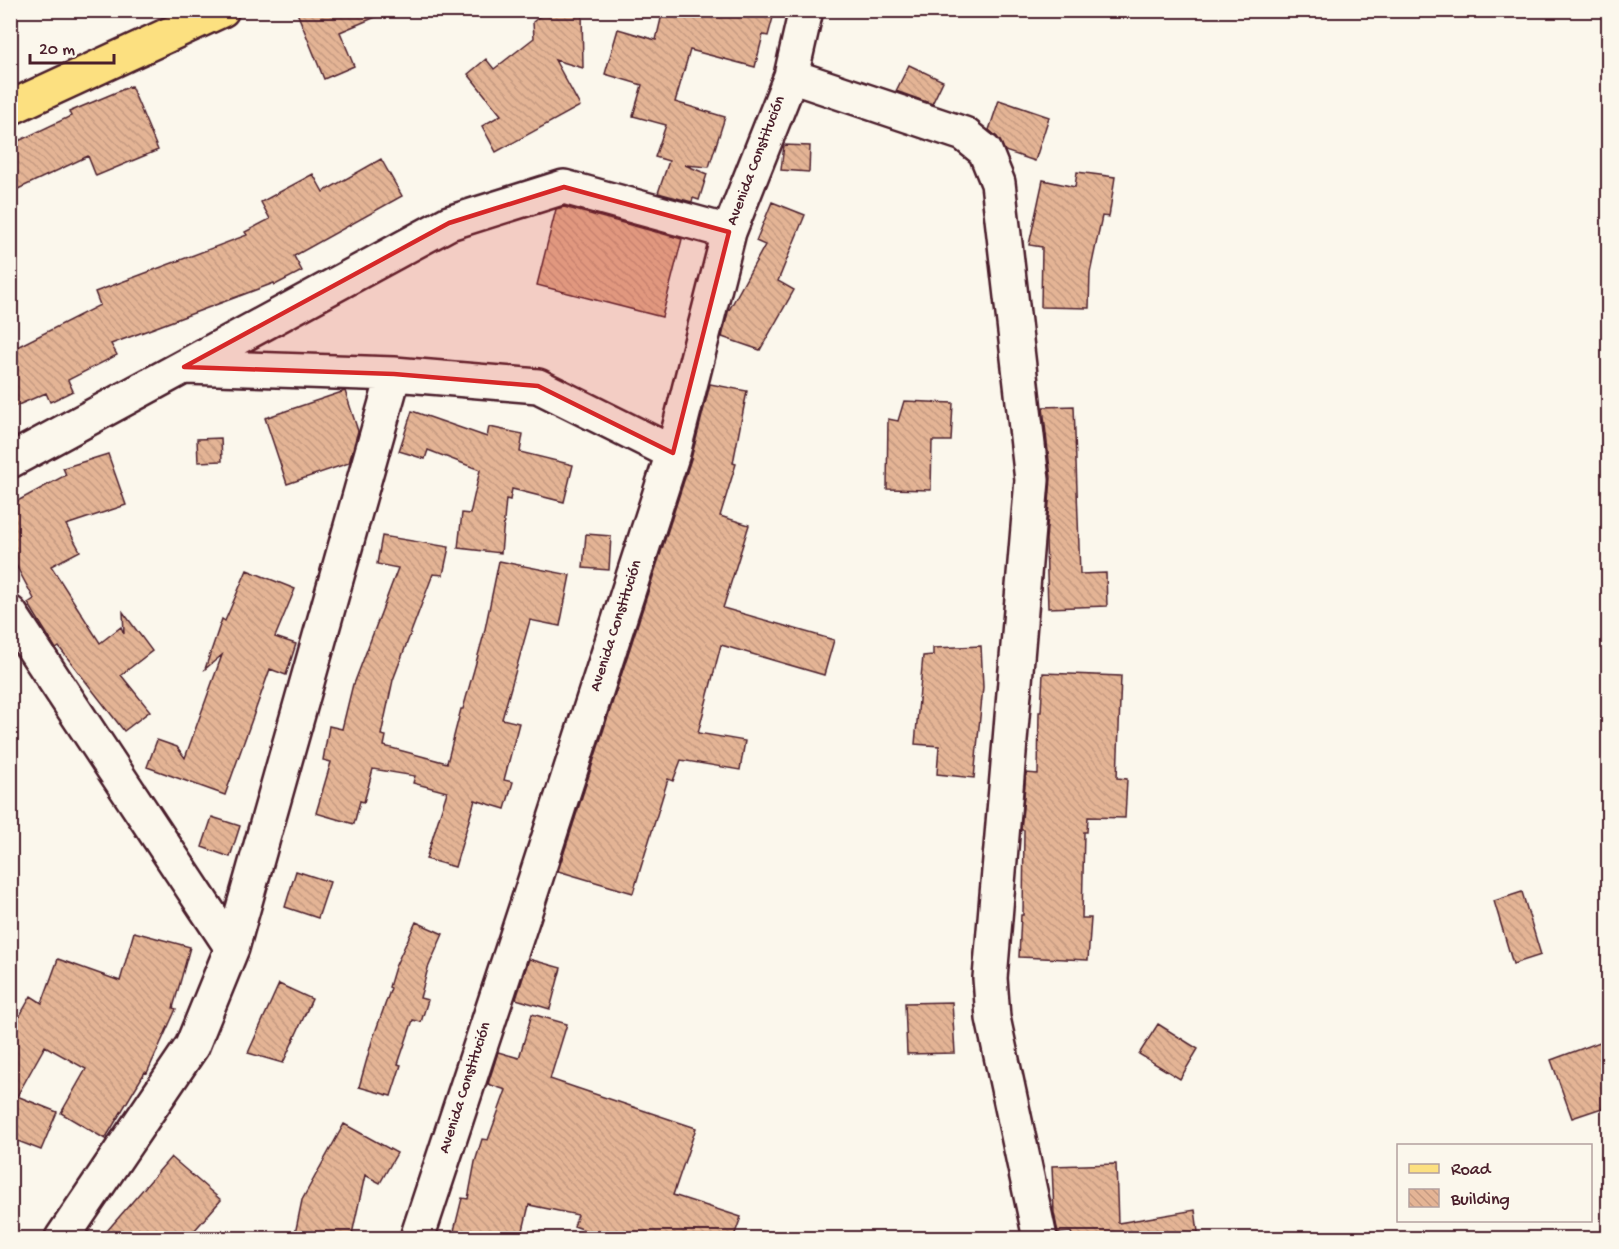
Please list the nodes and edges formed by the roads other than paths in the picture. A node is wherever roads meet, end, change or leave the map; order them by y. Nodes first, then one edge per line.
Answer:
1 (222, 10) edge
2 (807, 10) edge
3 (791, 76) junction
4 (10, 108) edge
5 (729, 232) junction
6 (184, 367) junction
7 (394, 374) junction
8 (673, 453) junction
9 (10, 461) edge
10 (10, 613) edge
11 (232, 948) junction
12 (62, 1239) edge
13 (417, 1239) edge
14 (1040, 1239) edge

1 - 4 main road
2 - 3 street, Avenida Constitución
3 - 5 street, Avenida Constitución
3 - 14 street
5 - 6 street
5 - 8 street, Avenida Constitución
6 - 7 street
6 - 9 street
7 - 8 street
7 - 11 street
8 - 13 street, Avenida Constitución
10 - 11 street
11 - 12 street

